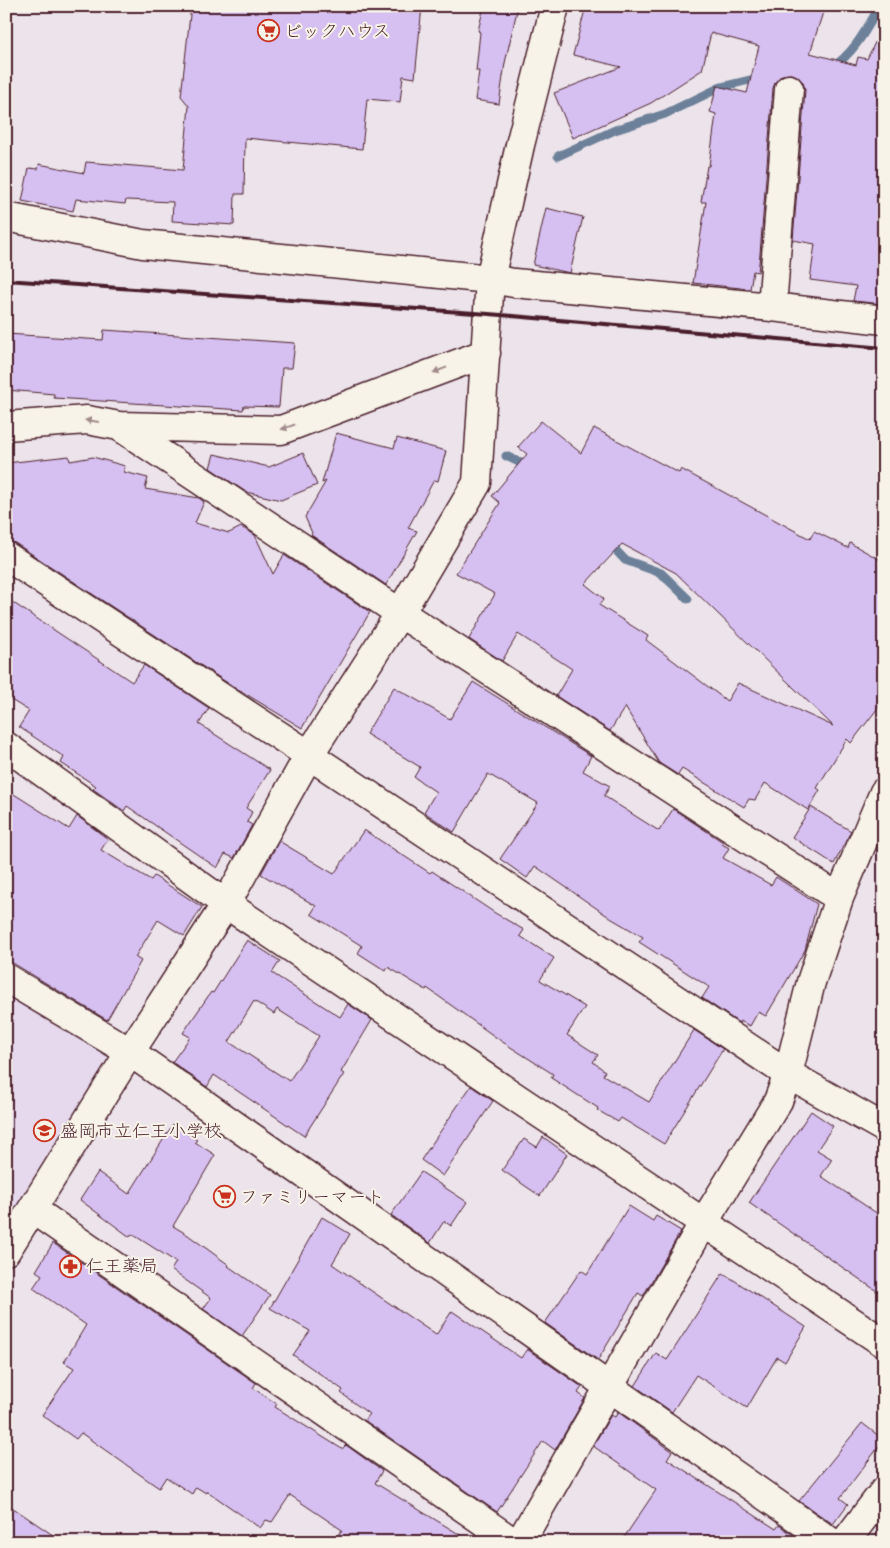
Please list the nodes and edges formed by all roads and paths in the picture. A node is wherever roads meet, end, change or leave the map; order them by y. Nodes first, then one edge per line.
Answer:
1 (555, 6) edge
2 (789, 89) dead end
3 (6, 217) edge
4 (490, 279) junction
5 (772, 307) junction
6 (884, 320) edge
7 (486, 353) junction
8 (6, 426) edge
9 (119, 426) junction
10 (6, 556) edge
11 (400, 613) junction
12 (6, 746) edge
13 (310, 755) junction
14 (884, 792) edge
15 (839, 898) junction
16 (226, 904) junction
17 (6, 978) edge
18 (130, 1052) junction
19 (788, 1074) junction
20 (884, 1128) edge
21 (32, 1209) junction
22 (704, 1222) junction
23 (6, 1250) edge
24 (884, 1342) edge
25 (608, 1386) junction
26 (884, 1491) edge
27 (513, 1542) edge
28 (520, 1542) edge
29 (831, 1542) edge
30 (845, 1542) edge

1 - 4 street
2 - 5 street
3 - 4 street
4 - 5 street
4 - 7 street
5 - 6 street
7 -> 9 street
7 - 11 street
9 -> 8 street
9 - 11 street
10 - 13 street
11 - 13 street
11 - 15 street
12 - 16 street
13 - 16 street
13 - 19 street
14 - 15 street
15 - 19 street
16 - 18 street
16 - 22 street
17 - 18 street
18 - 21 street
18 - 25 street
19 - 20 street
19 - 22 street
21 - 23 street
21 - 27 street
22 - 24 street
22 - 25 street
25 - 28 street
25 - 29 street
26 - 30 street

